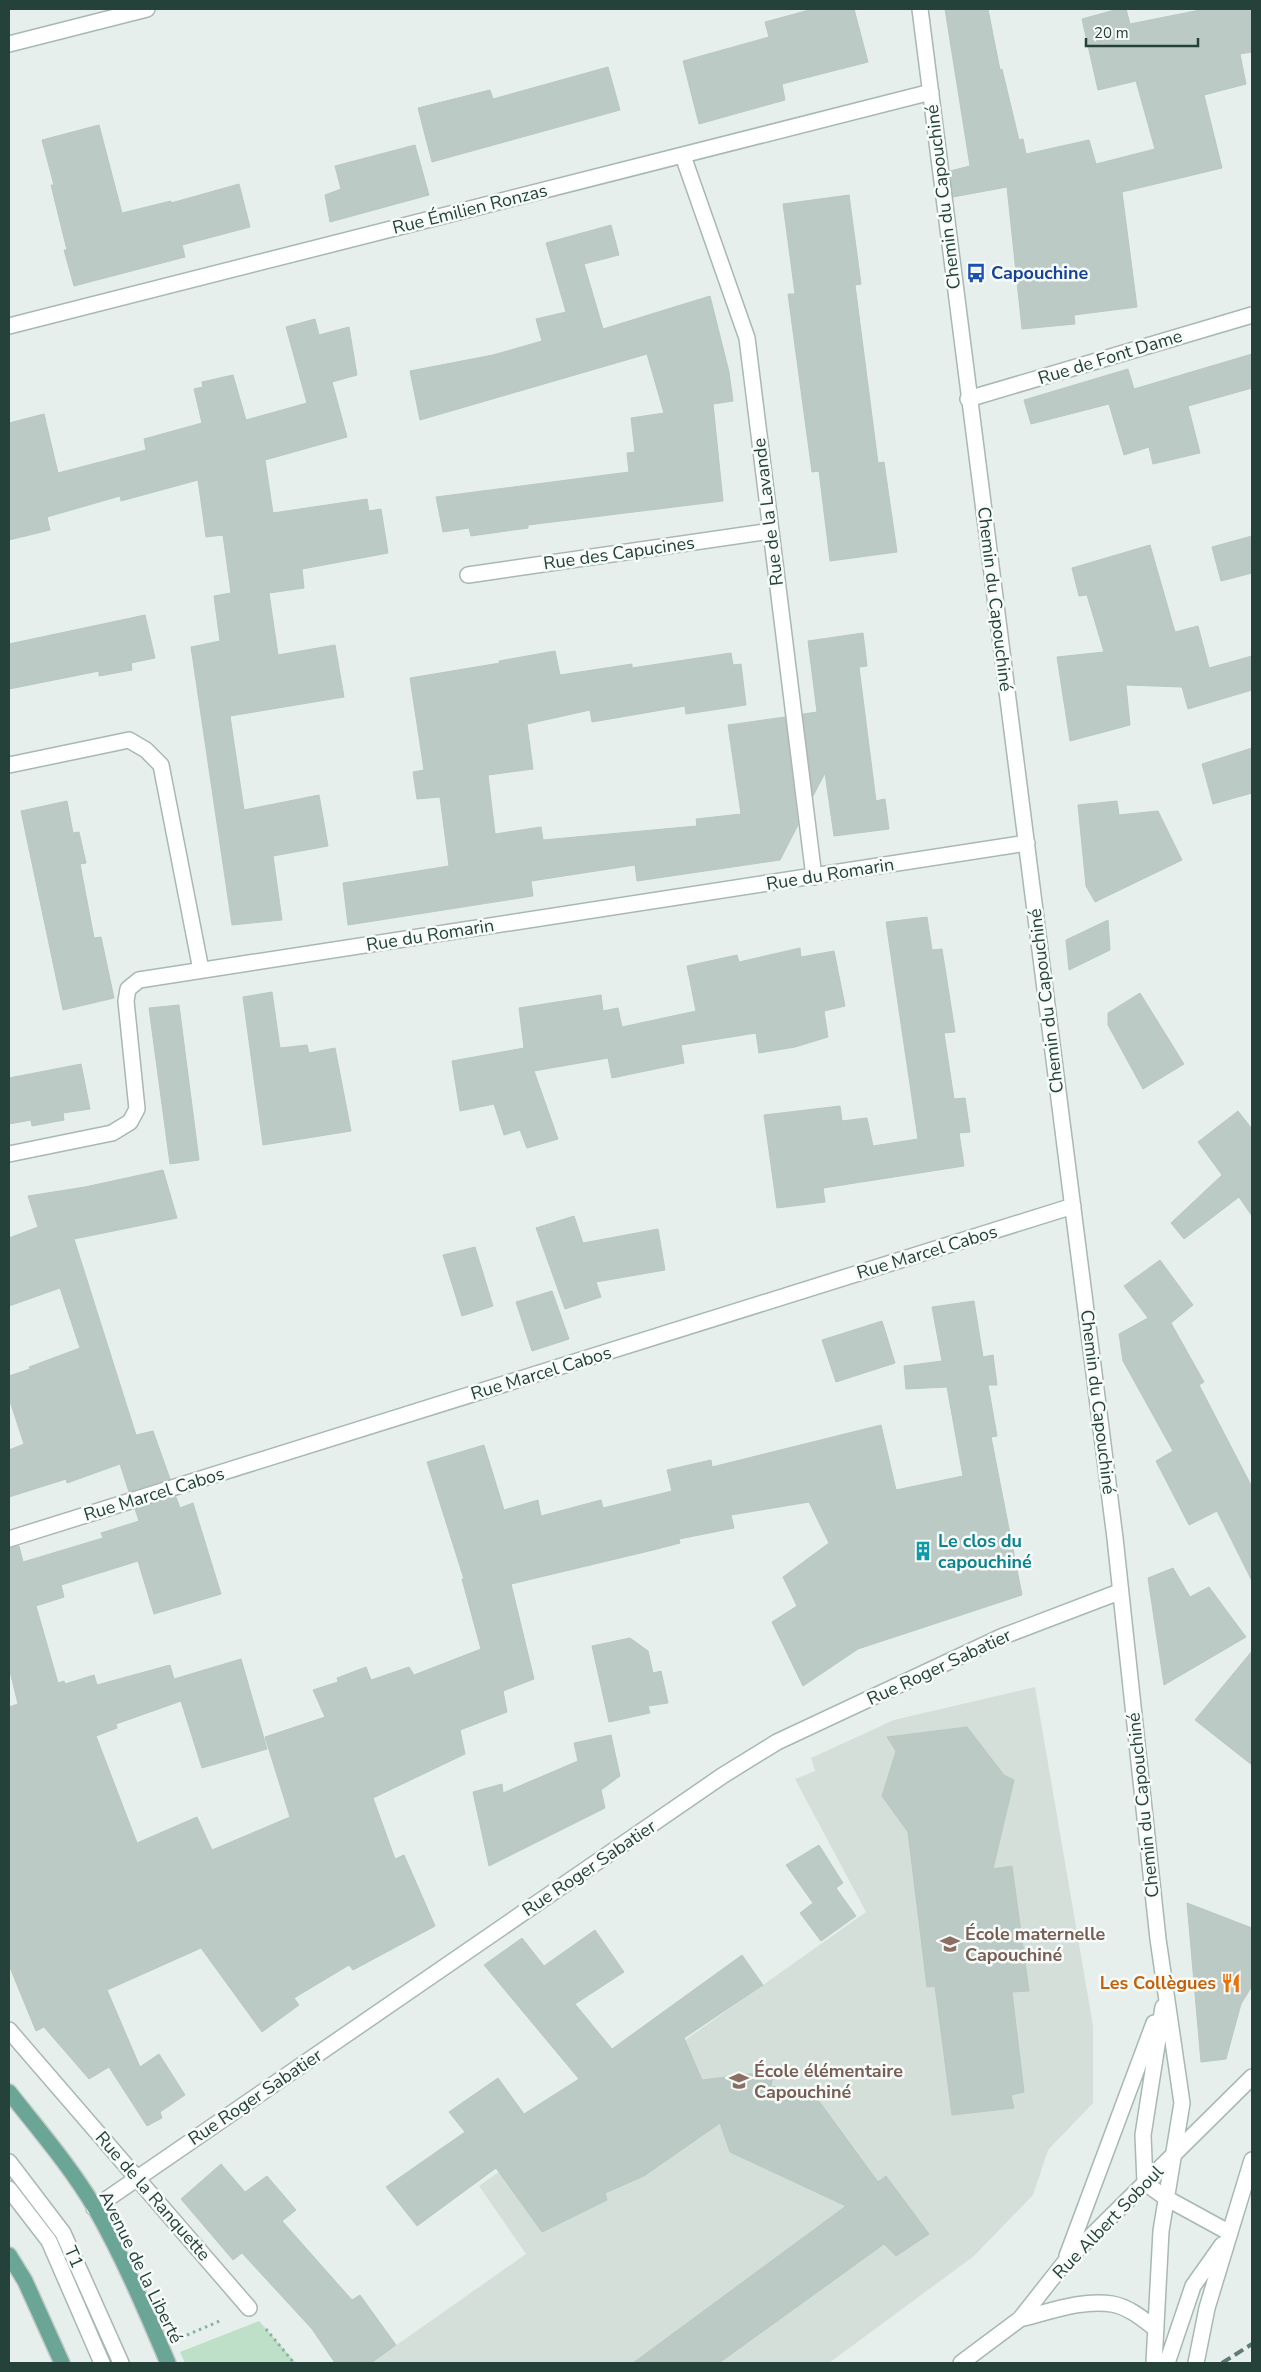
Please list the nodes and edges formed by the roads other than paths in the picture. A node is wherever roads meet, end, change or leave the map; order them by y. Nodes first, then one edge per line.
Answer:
1 (147, 9) edge
2 (920, 9) edge
3 (9, 44) edge
4 (930, 92) junction
5 (683, 156) junction
6 (1252, 315) edge
7 (9, 326) edge
8 (968, 399) junction
9 (770, 531) junction
10 (468, 575) dead end
11 (9, 765) edge
12 (1027, 843) junction
13 (814, 877) junction
14 (201, 970) junction
15 (9, 1154) edge
16 (1073, 1206) junction
17 (9, 1539) edge
18 (1119, 1592) junction
19 (1165, 1993) junction
20 (9, 2030) edge
21 (1252, 2077) edge
22 (9, 2092) edge
23 (1173, 2155) junction
24 (1252, 2160) edge
25 (9, 2162) edge
26 (138, 2177) junction
27 (1145, 2183) junction
28 (9, 2189) edge
29 (1166, 2198) junction
30 (94, 2208) junction
31 (1230, 2233) junction
32 (9, 2255) edge
33 (1065, 2262) junction
34 (249, 2308) road end
35 (1020, 2319) junction
36 (1156, 2329) junction
37 (62, 2363) edge
38 (102, 2363) edge
39 (121, 2363) edge
40 (168, 2363) edge
41 (961, 2363) edge
42 (1154, 2363) edge
43 (1167, 2363) edge
44 (1196, 2363) edge

1 - 3 street
2 - 4 street, Chemin du Capouchiné
4 - 5 street, Rue Émilien Ronzas
4 - 8 street, Chemin du Capouchiné
5 - 7 street, Rue Émilien Ronzas
5 - 9 street, Rue de la Lavande
6 - 8 street, Rue de Font Dame
8 - 12 street, Chemin du Capouchiné
9 - 10 street, Rue des Capucines
9 - 13 street, Rue de la Lavande
11 - 14 street
12 - 13 street, Rue du Romarin
12 - 16 street, Chemin du Capouchiné
13 - 14 street, Rue du Romarin
14 - 15 street, Rue du Romarin
16 - 17 street, Rue Marcel Cabos
16 - 18 street, Chemin du Capouchiné
18 - 19 street, Chemin du Capouchiné
18 - 26 street, Rue Roger Sabatier
19 - 23 street
19 - 27 street
19 - 33 street
20 - 26 street, Rue de la Ranquette
21 - 23 street, Rue Albert Soboul
22 - 30 main road, Avenue de la Liberté
23 - 27 street, Rue Albert Soboul
23 - 29 street
24 - 31 street
25 - 39 street, T1 / T1
26 - 30 street, Rue Roger Sabatier
26 - 34 street, Rue de la Ranquette
27 - 29 street
27 - 33 street, Rue Albert Soboul
28 - 38 street, T1 / T1
29 - 31 street
29 - 36 street
30 - 40 main road, Avenue de la Liberté
31 - 43 street
31 - 44 street
32 - 37 main road
33 - 35 street, Rue Albert Soboul
35 - 36 street
35 - 41 street, Rue Albert Soboul
36 - 42 street

